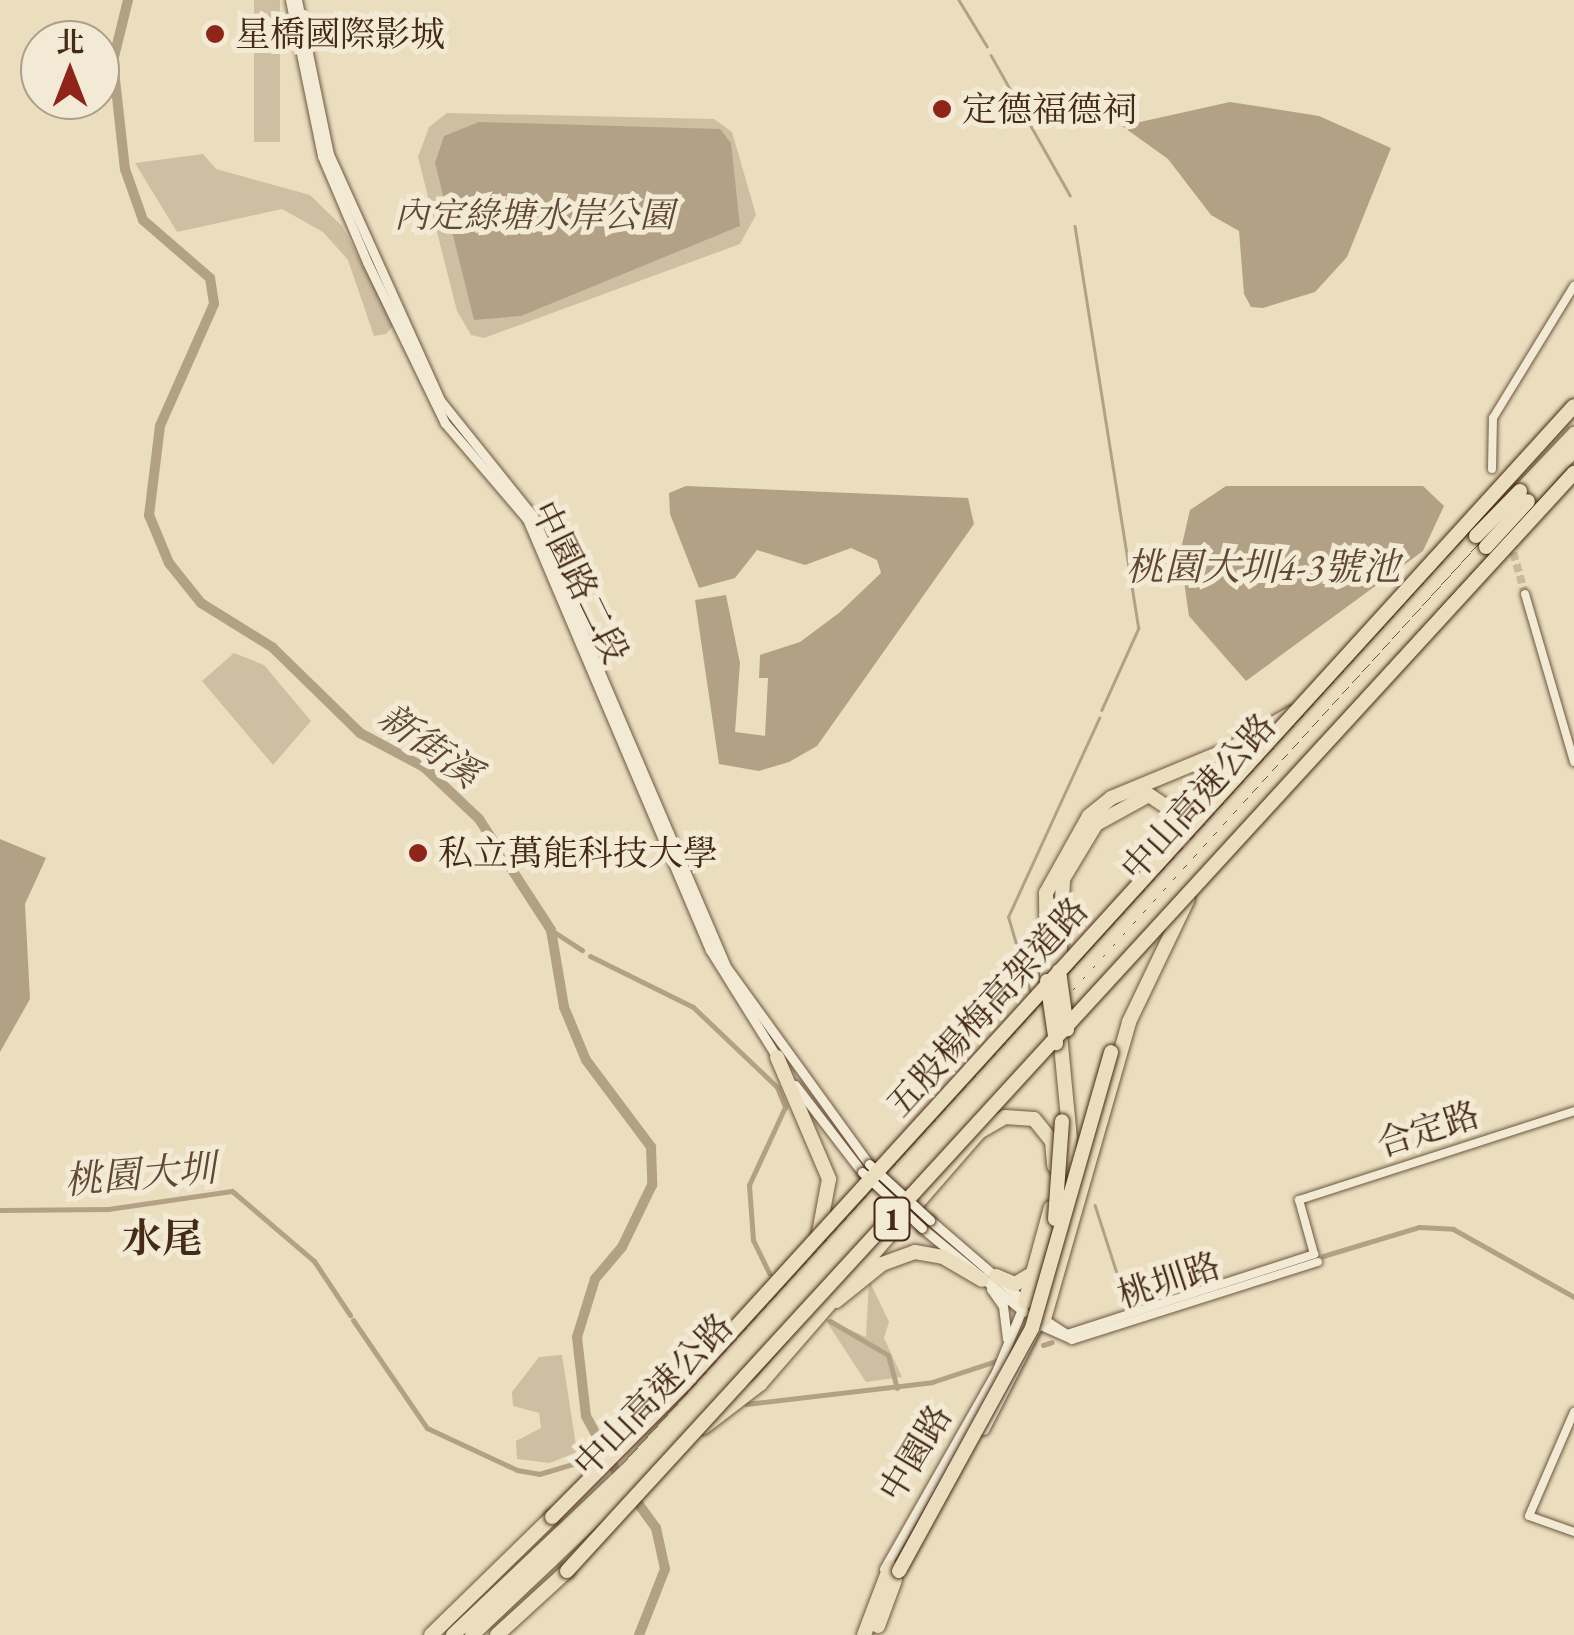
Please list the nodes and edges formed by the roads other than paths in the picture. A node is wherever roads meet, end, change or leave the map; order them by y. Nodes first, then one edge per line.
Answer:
1 (293, 0) edge
2 (1574, 286) edge
3 (1574, 406) edge
4 (1574, 434) edge
5 (1574, 450) edge
6 (1492, 469) dead end
7 (1574, 473) edge
8 (502, 486) junction
9 (1524, 496) junction
10 (1481, 542) junction
11 (1525, 594) tunnel mouth
12 (1350, 674) junction
13 (1574, 762) edge
14 (1285, 766) junction
15 (1188, 899) junction
16 (1127, 918) junction
17 (1052, 974) junction
18 (1061, 1036) junction
19 (776, 1058) junction
20 (1574, 1111) edge
21 (865, 1168) junction
22 (1068, 1168) junction
23 (1050, 1221) junction
24 (926, 1224) junction
25 (1069, 1226) junction
26 (1316, 1258) joint
27 (1040, 1259) junction
28 (984, 1275) junction
29 (778, 1308) junction
30 (1033, 1314) junction
31 (805, 1328) junction
32 (1007, 1342) junction
33 (1574, 1412) edge
34 (637, 1470) junction
35 (615, 1491) junction
36 (1574, 1532) edge
37 (894, 1569) junction
38 (877, 1631) edge
39 (431, 1635) edge
40 (453, 1635) edge
41 (472, 1635) edge
42 (496, 1635) edge
43 (862, 1635) edge

1 - 8 main road, 中園路二段
2 - 6 street
3 - 39 highway, 五股楊梅高架道路 / 1, bridge
4 - 9 highway, 中山高速公路 / 1
5 - 9 highway, 中山高速公路 / 1
7 - 42 highway, 五股楊梅高架道路 / 1, bridge
8 - 19 main road, 中園路二段
8 - 21 main road, 中園路二段
9 - 10 highway, 中山高速公路 / 1, bridge
10 - 12 highway, 中山高速公路 / 1
10 - 14 highway, 中山高速公路 / 1
11 - 13 street
12 - 16 highway, 中山高速公路 / 1
12 - 17 highway
14 - 15 highway
14 - 34 highway, 中山高速公路 / 1
15 - 25 highway
15 - 37 highway, bridge
16 - 17 highway
16 - 29 highway, 中山高速公路 / 1
17 - 18 highway, bridge
18 - 22 highway
18 - 25 highway
18 - 37 highway, bridge
19 - 21 main road, 中園路二段
19 - 29 highway
20 - 26 street, 合定路
21 - 24 main road, bridge
22 - 23 highway
22 - 30 highway
23 - 27 highway
23 - 31 highway
24 - 28 main road
24 - 28 main road
25 - 30 highway
26 - 30 street, 桃圳路
27 - 28 highway
27 - 30 highway
28 - 30 main road
28 - 30 main road
28 - 31 highway
28 - 32 main road
29 - 34 highway, 中山高速公路 / 1
30 - 32 main road, 中園路
30 - 38 main road, 中園路
31 - 34 highway
32 - 43 main road, 中園路
33 - 36 street
34 - 35 highway, 中山高速公路 / 1
35 - 40 highway, 中山高速公路 / 1
35 - 41 highway, 中山高速公路 / 1
37 - 38 highway
37 - 43 highway

